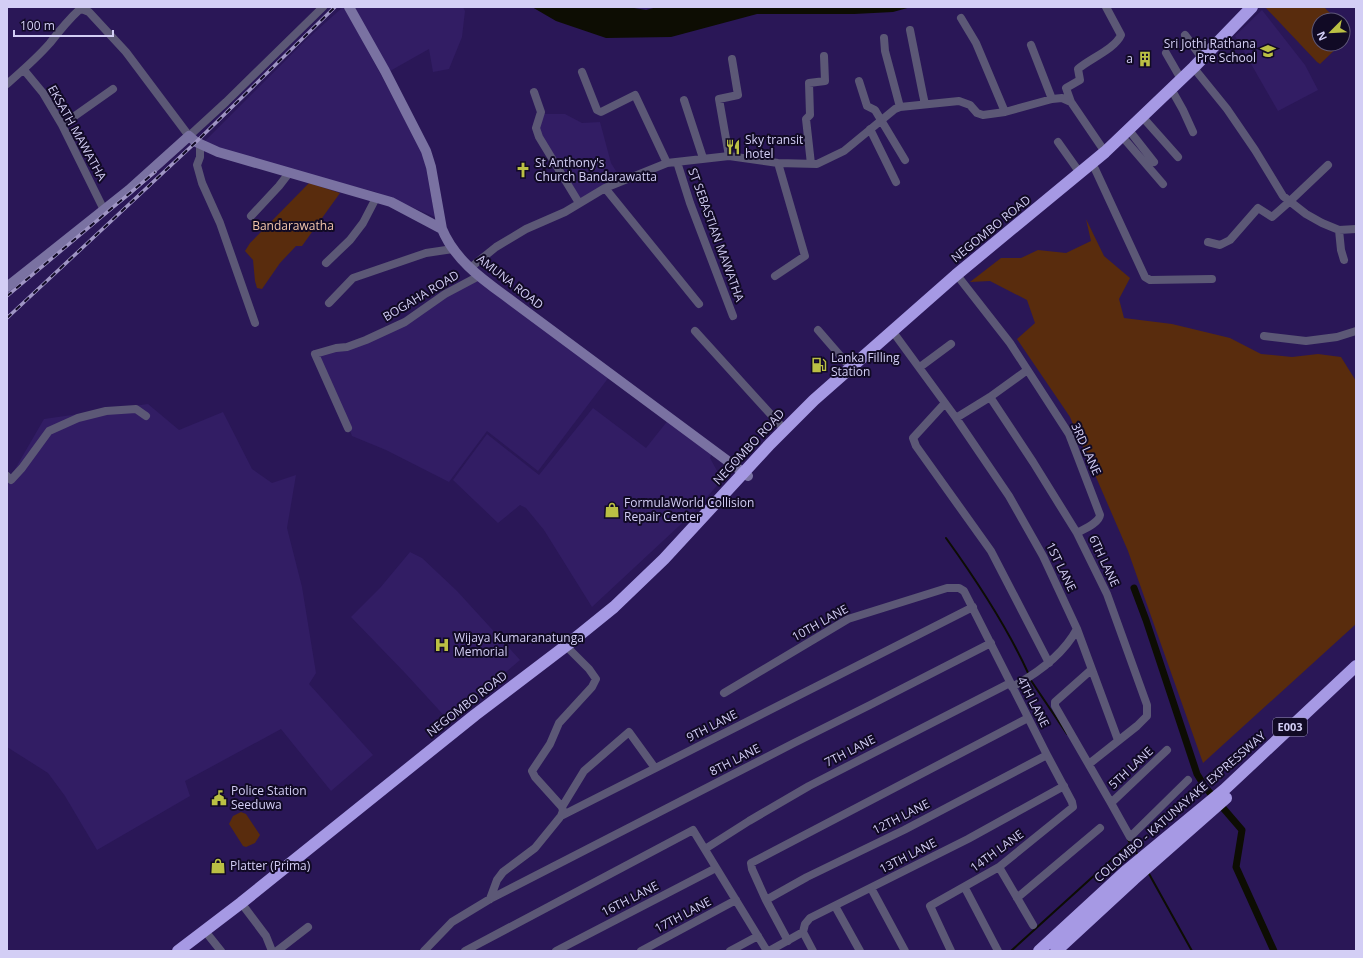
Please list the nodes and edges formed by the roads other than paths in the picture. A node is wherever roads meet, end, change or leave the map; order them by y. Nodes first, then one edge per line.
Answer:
1 (71, 7) edge
2 (323, 7) edge
3 (349, 7) edge
4 (1106, 7) edge
5 (1254, 7) edge
6 (72, 16) junction
7 (961, 18) dead end
8 (910, 30) dead end
9 (1185, 35) dead end
10 (884, 38) dead end
11 (1031, 45) dead end
12 (1166, 52) dead end
13 (824, 56) dead end
14 (1202, 58) junction
15 (732, 59) dead end
16 (24, 70) junction
17 (582, 72) dead end
18 (1197, 72) junction
19 (1181, 79) junction
20 (859, 81) dead end
21 (7, 84) edge
22 (113, 89) dead end
23 (534, 92) dead end
24 (1174, 94) junction
25 (1052, 99) junction
26 (684, 100) dead end
27 (1071, 102) junction
28 (926, 104) junction
29 (900, 107) junction
30 (1005, 112) junction
31 (882, 121) junction
32 (1146, 121) junction
33 (62, 125) junction
34 (870, 129) junction
35 (1193, 132) dead end
36 (189, 136) junction
37 (1129, 137) junction
38 (1058, 142) dead end
39 (200, 144) junction
40 (1105, 152) junction
41 (729, 156) junction
42 (1178, 157) dead end
43 (703, 158) junction
44 (905, 160) dead end
45 (677, 162) junction
46 (1154, 162) dead end
47 (667, 163) junction
48 (778, 163) junction
49 (811, 164) junction
50 (1328, 165) dead end
51 (1095, 169) junction
52 (289, 172) junction
53 (1080, 173) junction
54 (896, 182) dead end
55 (1163, 184) dead end
56 (605, 188) junction
57 (376, 198) junction
58 (1289, 202) junction
59 (579, 203) junction
60 (104, 210) junction
61 (251, 216) dead end
62 (442, 229) junction
63 (1356, 229) edge
64 (1339, 230) junction
65 (1208, 242) dead end
66 (453, 249) junction
67 (1344, 260) dead end
68 (326, 263) dead end
69 (470, 268) junction
70 (479, 276) junction
71 (775, 276) dead end
72 (1212, 279) dead end
73 (960, 280) junction
74 (7, 287) edge
75 (329, 303) dead end
76 (699, 304) dead end
77 (733, 316) dead end
78 (255, 323) dead end
79 (818, 330) dead end
80 (1356, 331) edge
81 (695, 332) dead end
82 (896, 336) junction
83 (1264, 336) dead end
84 (952, 344) dead end
85 (920, 367) junction
86 (850, 368) junction
87 (1026, 371) junction
88 (990, 397) junction
89 (944, 403) junction
90 (146, 416) dead end
91 (956, 418) junction
92 (348, 428) dead end
93 (784, 429) junction
94 (746, 474) junction
95 (7, 476) edge
96 (1077, 533) junction
97 (973, 607) junction
98 (1077, 629) junction
99 (991, 643) junction
100 (570, 650) junction
101 (1049, 663) junction
102 (1356, 666) edge
103 (1091, 670) junction
104 (1356, 677) edge
105 (1011, 685) junction
106 (724, 693) dead end
107 (1028, 718) junction
108 (1118, 740) junction
109 (1167, 750) dead end
110 (1047, 755) junction
111 (1089, 764) junction
112 (655, 768) junction
113 (1188, 780) dead end
114 (1064, 786) junction
115 (1227, 792) junction
116 (1110, 803) junction
117 (1074, 807) joint
118 (561, 812) junction
119 (1100, 828) dead end
120 (706, 849) junction
121 (999, 867) junction
122 (716, 868) junction
123 (1130, 875) junction
124 (871, 888) junction
125 (965, 888) junction
126 (1017, 898) junction
127 (490, 899) junction
128 (736, 900) junction
129 (766, 900) junction
130 (836, 906) junction
131 (245, 908) junction
132 (1033, 925) dead end
133 (308, 927) dead end
134 (804, 932) junction
135 (209, 936) junction
136 (758, 936) junction
137 (788, 942) junction
138 (178, 951) edge
139 (189, 951) edge
140 (221, 951) edge
141 (272, 951) edge
142 (276, 951) edge
143 (424, 951) edge
144 (465, 951) edge
145 (556, 951) edge
146 (641, 951) edge
147 (730, 951) edge
148 (768, 951) edge
149 (814, 951) edge
150 (860, 951) edge
151 (905, 951) edge
152 (952, 951) edge
153 (998, 951) edge
154 (1040, 951) edge
155 (1056, 951) edge

1 - 6 street
2 - 36 street
3 - 62 street, AMUNA ROAD
4 - 27 street
5 - 14 highway, NEGOMBO ROAD
5 - 18 highway, NEGOMBO ROAD
6 - 16 street
6 - 36 street
7 - 30 street
8 - 28 street
9 - 14 street
10 - 29 street
11 - 25 street
12 - 19 street
13 - 49 street
14 - 19 highway, NEGOMBO ROAD
15 - 41 street
16 - 21 street
16 - 33 street, EKSATH MAWATHA
17 - 47 street
18 - 24 highway, NEGOMBO ROAD
18 - 58 street
19 - 40 highway, NEGOMBO ROAD
20 - 31 street
22 - 33 street
23 - 59 street
24 - 32 highway, NEGOMBO ROAD
24 - 35 street
25 - 27 street
25 - 30 street
26 - 43 street
27 - 40 street
28 - 29 street
28 - 30 street
29 - 31 street
31 - 34 street
31 - 44 street
32 - 37 highway, NEGOMBO ROAD
32 - 42 street
33 - 60 street, EKSATH MAWATHA
34 - 49 street
34 - 54 street
36 - 39 street
36 - 60 street
37 - 46 street
37 - 51 highway, NEGOMBO ROAD
37 - 55 street
38 - 53 street
39 - 52 street
39 - 78 street
40 - 53 highway, NEGOMBO ROAD
41 - 43 street
41 - 48 street
43 - 45 street
45 - 47 street
45 - 77 street, ST SEBASTIAN MAWATHA
47 - 56 street
48 - 49 street
48 - 71 street
50 - 58 street
51 - 72 street
51 - 73 highway, NEGOMBO ROAD
52 - 57 street
52 - 61 street
53 - 86 highway, NEGOMBO ROAD
56 - 59 street
56 - 76 street
57 - 62 street
57 - 68 street
58 - 64 street
58 - 65 street
59 - 69 street
60 - 74 street
62 - 66 street, AMUNA ROAD
63 - 64 street
64 - 67 street
66 - 69 street, AMUNA ROAD
66 - 75 street
69 - 70 street, AMUNA ROAD
70 - 92 street, BOGAHA ROAD
70 - 94 street, AMUNA ROAD
73 - 82 highway, NEGOMBO ROAD
73 - 87 street, 3RD LANE
79 - 86 street
80 - 83 street
81 - 93 street
82 - 85 street, 1ST LANE
82 - 94 highway, NEGOMBO ROAD
84 - 85 street
85 - 89 street, 1ST LANE
86 - 93 highway, NEGOMBO ROAD
87 - 88 street
87 - 96 street, 3RD LANE
88 - 91 street
88 - 96 street, 6TH LANE
89 - 91 street, 1ST LANE
89 - 101 street
90 - 95 street
91 - 98 street, 1ST LANE
93 - 94 highway, NEGOMBO ROAD
94 - 100 highway, NEGOMBO ROAD
94 - 138 highway, NEGOMBO ROAD
96 - 108 street, 6TH LANE
97 - 99 street, 4TH LANE
97 - 106 street, 10TH LANE
97 - 112 street, 9TH LANE
98 - 101 street, 7TH LANE
98 - 103 street, 1ST LANE
99 - 105 street, 4TH LANE
99 - 127 street, 8TH LANE
100 - 118 street
100 - 131 highway, NEGOMBO ROAD
101 - 105 street, 7TH LANE
102 - 115 highway, COLOMBO - KATUNAYAKE EXPRESSWAY / E003
103 - 108 street, 1ST LANE
103 - 111 street
104 - 115 highway, COLOMBO - KATUNAYAKE EXPRESSWAY / E003
105 - 107 street, 4TH LANE
105 - 120 street, 7TH LANE
107 - 110 street, 4TH LANE
107 - 129 street
108 - 111 street
109 - 116 street, 5TH LANE
110 - 114 street, 4TH LANE
110 - 129 street, 12TH LANE
111 - 116 street
112 - 118 street, 9TH LANE
112 - 118 street
113 - 116 street, 5TH LANE
114 - 117 street, 4TH LANE
114 - 124 street, 13TH LANE
115 - 123 highway, COLOMBO - KATUNAYAKE EXPRESSWAY / E003
117 - 121 street, 14TH LANE
118 - 127 street, 9TH LANE
119 - 126 street
120 - 122 street
120 - 144 street
121 - 125 street, 14TH LANE
121 - 126 street
122 - 128 street
122 - 145 street, 16TH LANE
123 - 154 highway, COLOMBO - KATUNAYAKE EXPRESSWAY / E003
123 - 155 highway, COLOMBO - KATUNAYAKE EXPRESSWAY / E003
124 - 130 street, 13TH LANE
124 - 151 street
125 - 152 street, 14TH LANE
125 - 153 street
126 - 132 street
127 - 143 street, 8TH LANE
128 - 136 street
128 - 146 street, 17TH LANE
129 - 137 street
130 - 134 street, 13TH LANE
130 - 150 street
131 - 135 highway, NEGOMBO ROAD
131 - 141 street
133 - 142 street
134 - 137 street, 13TH LANE
134 - 149 street
135 - 139 highway, NEGOMBO ROAD
135 - 140 street
136 - 147 street
136 - 148 street
137 - 148 street, 13TH LANE

